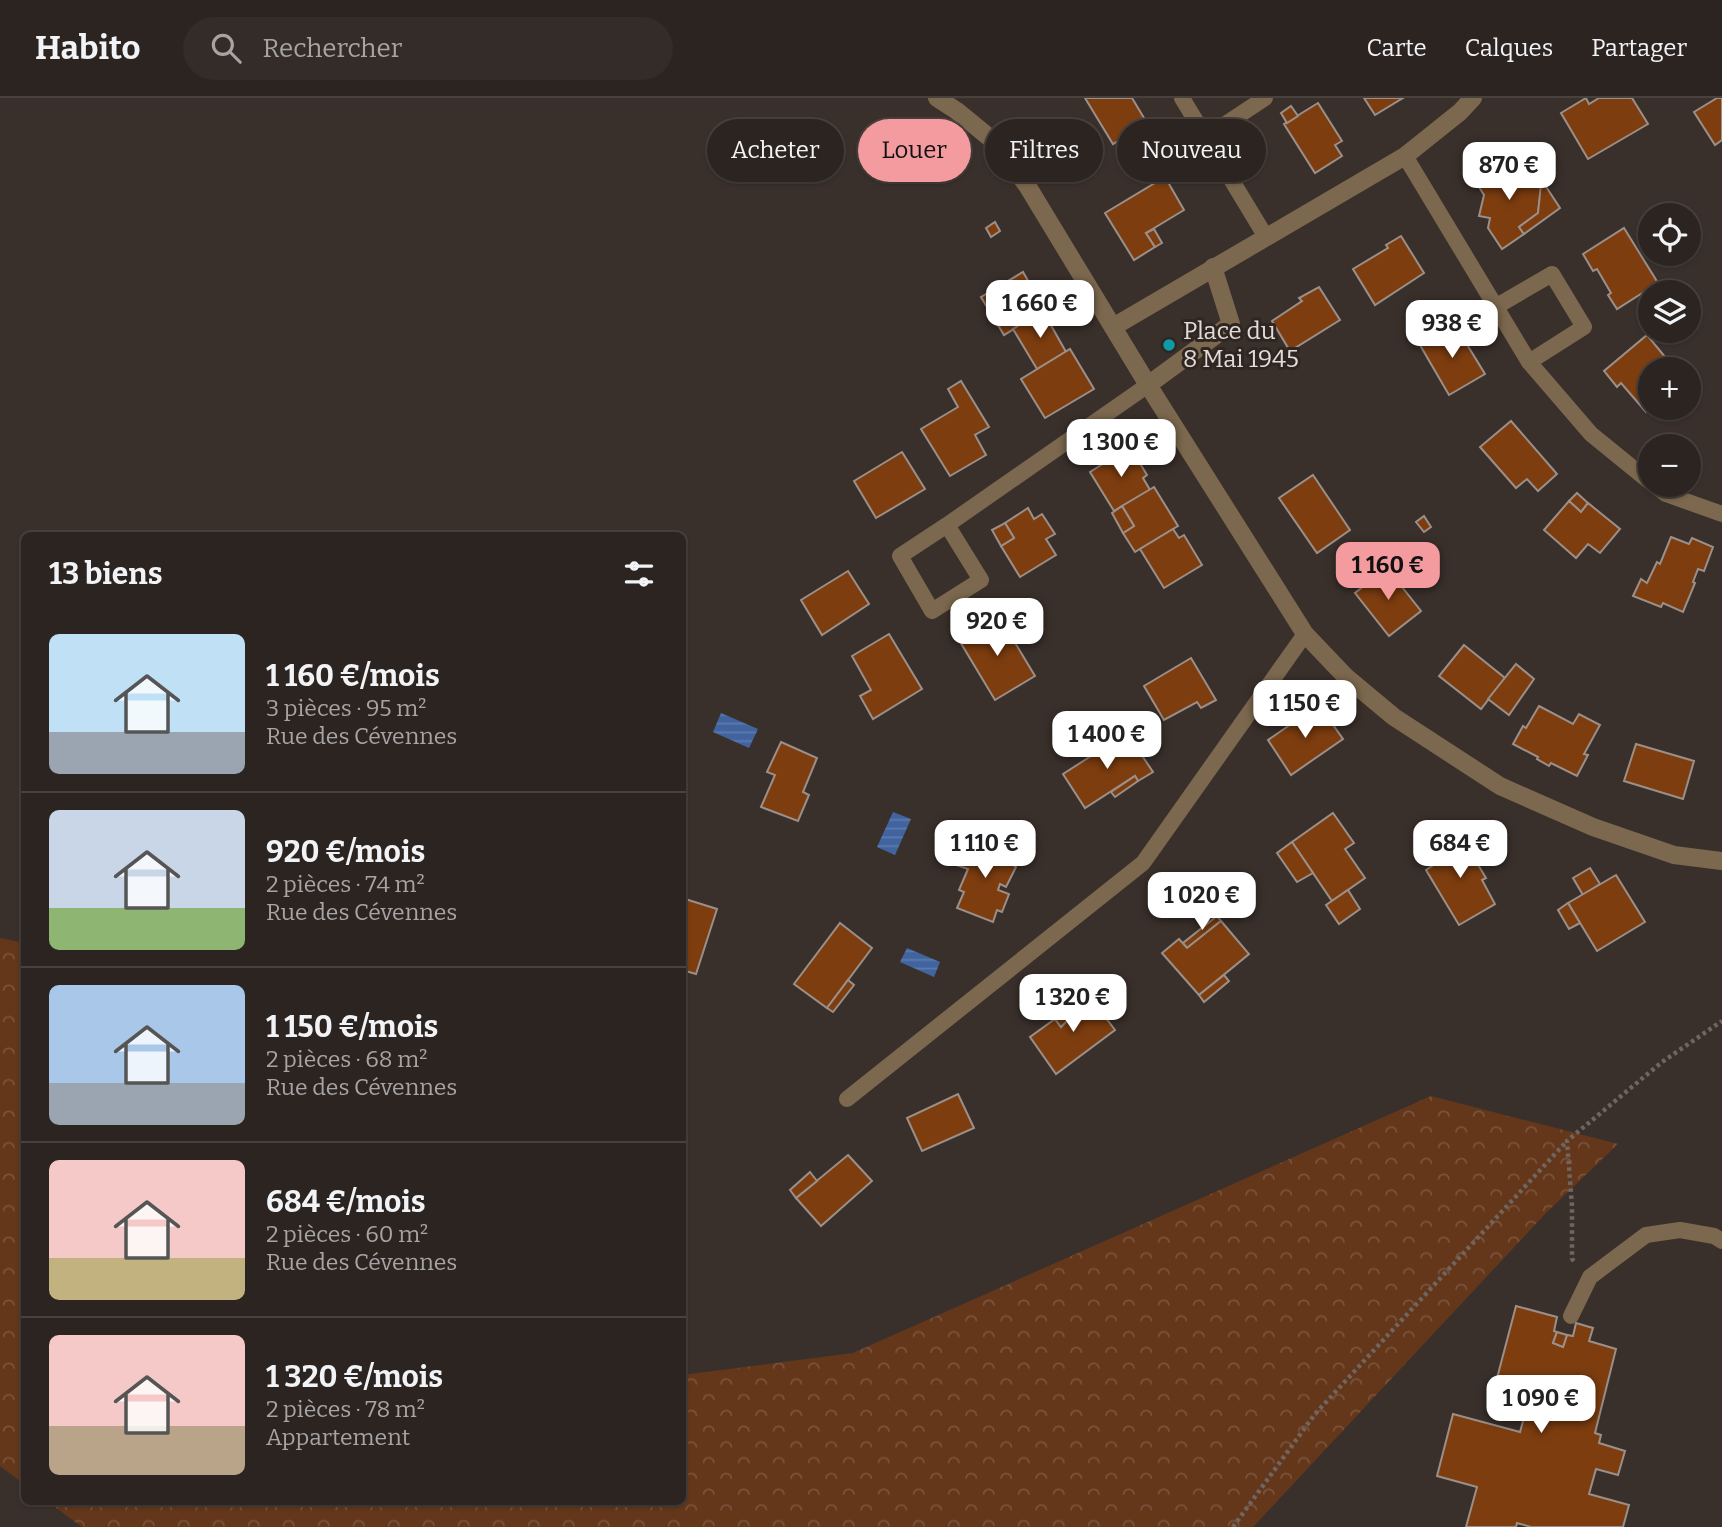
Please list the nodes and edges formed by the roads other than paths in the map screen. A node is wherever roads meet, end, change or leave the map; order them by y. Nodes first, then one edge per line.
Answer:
1 (937, 98) edge
2 (1182, 98) edge
3 (1265, 98) edge
4 (1473, 98) edge
5 (1195, 119) edge
6 (1233, 119) edge
7 (1405, 156) junction
8 (1233, 182) edge
9 (1266, 237) junction
10 (1213, 267) junction
11 (1497, 306) junction
12 (1113, 327) junction
13 (1529, 362) junction
14 (1148, 385) junction
15 (1638, 472) edge
16 (1674, 497) edge
17 (1722, 514) edge
18 (947, 525) junction
19 (1305, 634) junction
20 (1722, 861) edge
21 (847, 1099) dead end
22 (1722, 1241) edge
23 (1571, 1316) dead end

1 - 12 street
2 - 5 lane
3 - 6 lane
4 - 7 street
7 - 9 street
7 - 11 lane
8 - 9 lane
9 - 10 street
10 - 12 street
10 - 14 street
11 - 13 lane
11 - 13 lane
12 - 14 street
13 - 15 lane
14 - 18 lane
14 - 19 street
16 - 17 lane
18 - 18 lane
19 - 20 street
19 - 21 lane
22 - 23 lane

